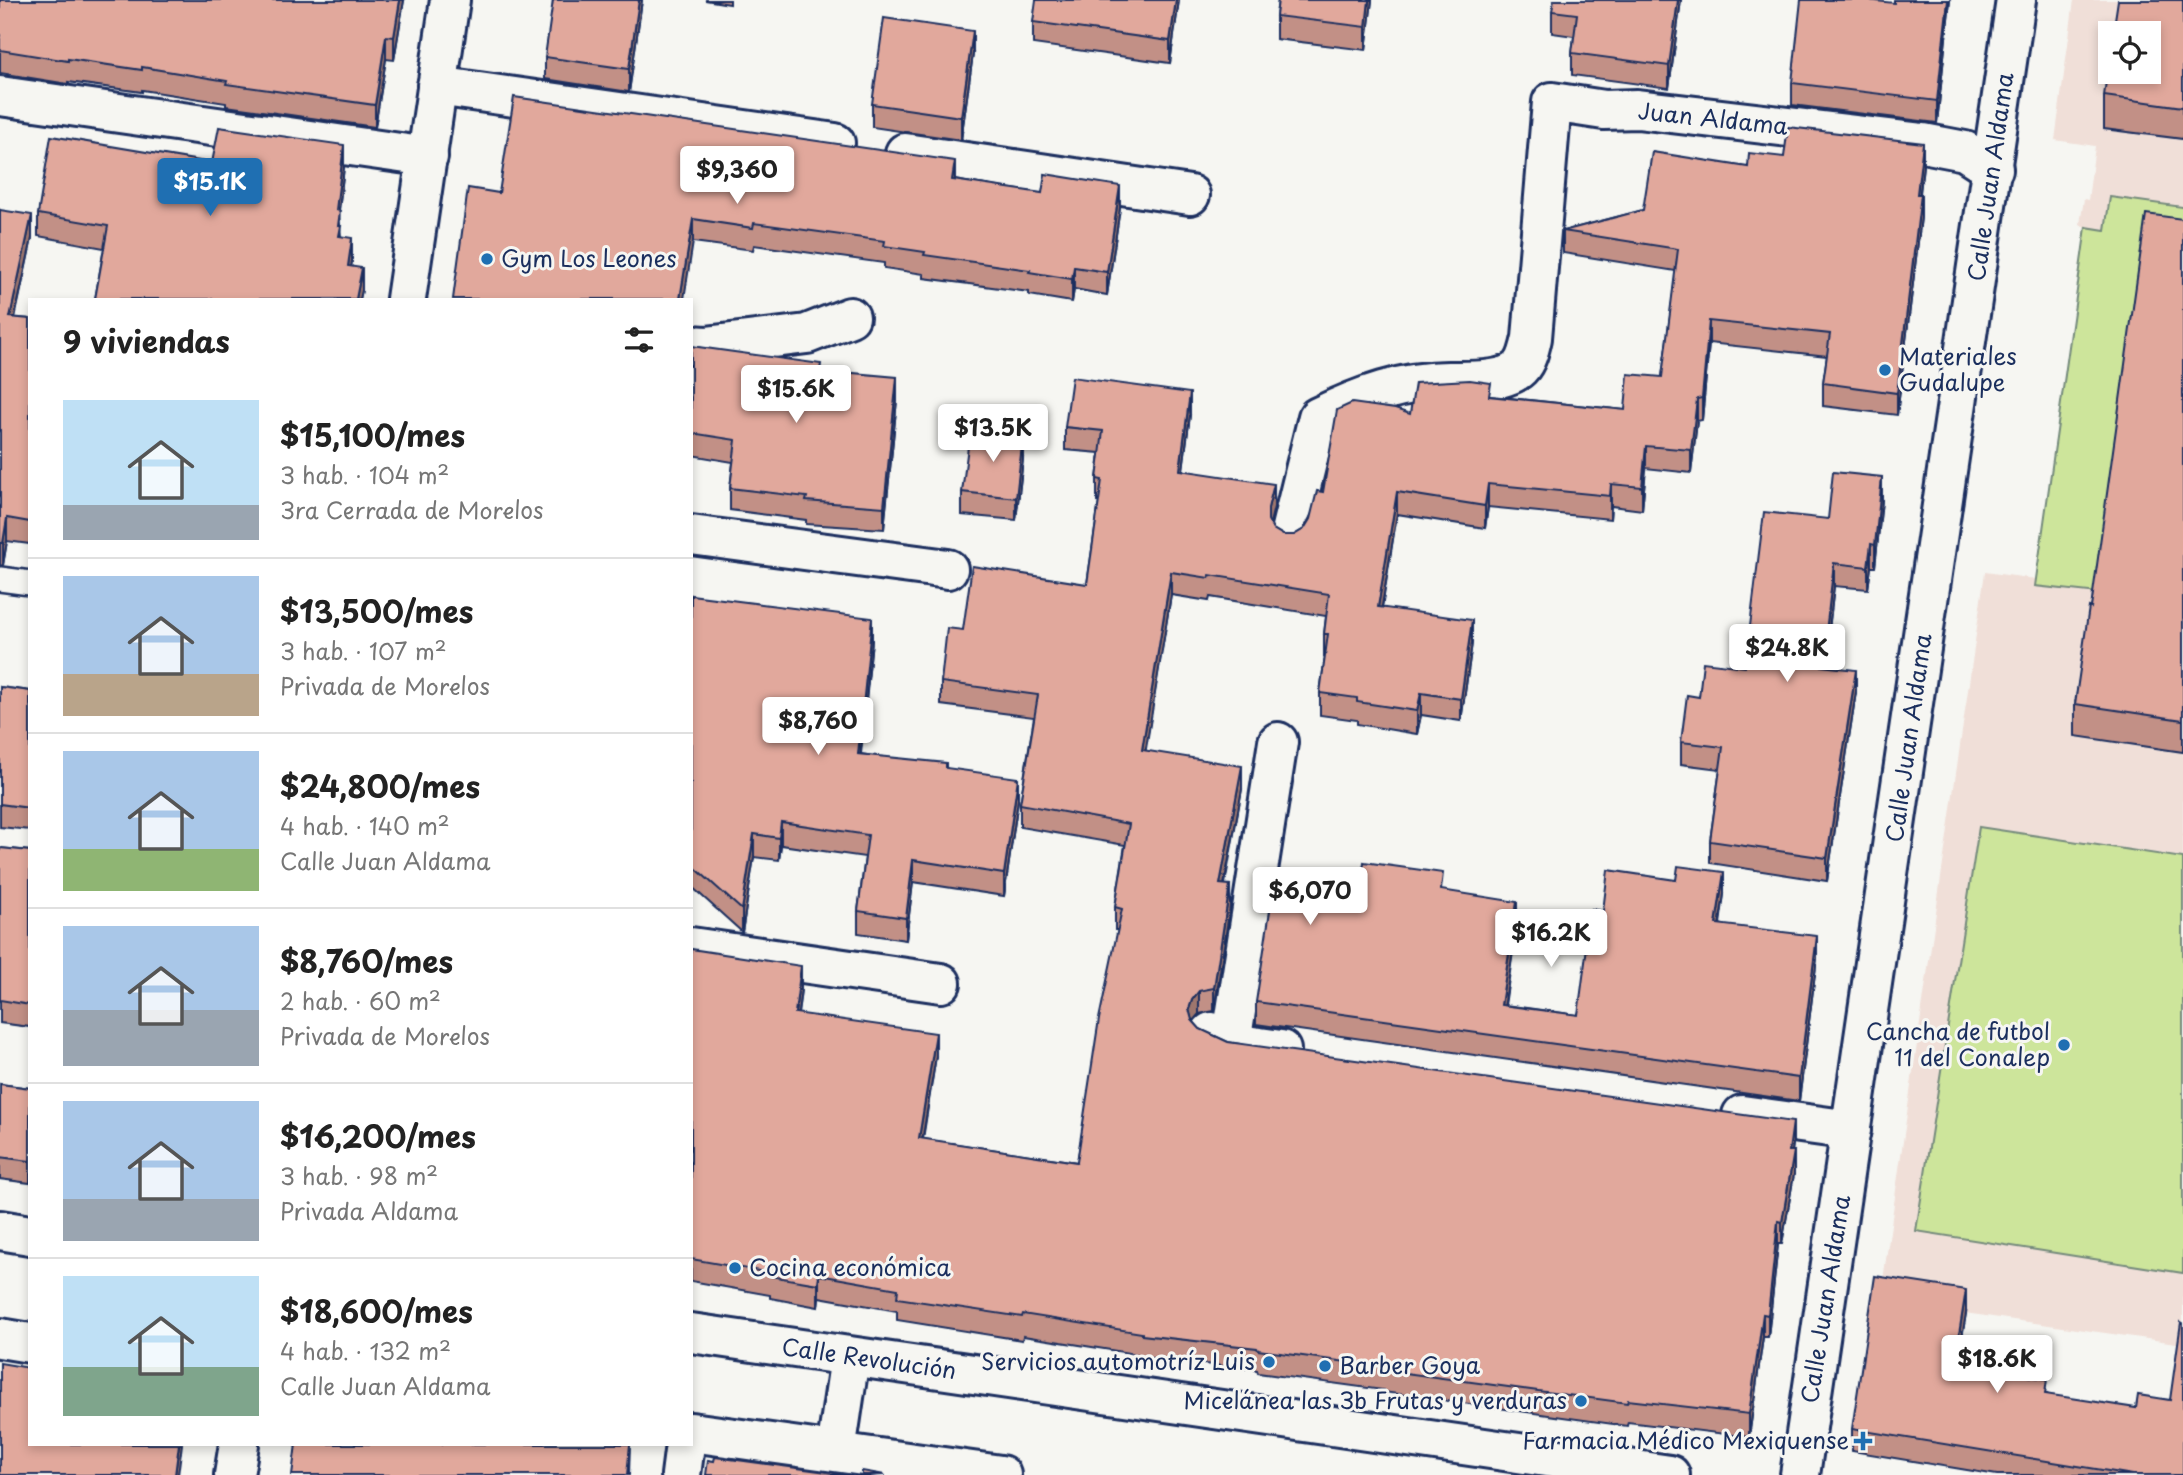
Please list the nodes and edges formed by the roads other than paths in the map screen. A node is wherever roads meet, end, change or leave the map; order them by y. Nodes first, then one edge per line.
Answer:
1 (450, 0) edge
2 (2016, 0) edge
3 (437, 86) junction
4 (0, 96) edge
5 (428, 157) junction
6 (1993, 170) junction
7 (1190, 195) dead end
8 (406, 298) edge
9 (850, 317) dead end
10 (693, 345) edge
11 (693, 535) edge
12 (1289, 536) edge
13 (948, 569) dead end
14 (0, 579) edge
15 (28, 583) edge
16 (1278, 742) dead end
17 (693, 947) edge
18 (941, 983) dead end
19 (1314, 1055) edge
20 (1713, 1111) edge
21 (1851, 1130) junction
22 (0, 1230) edge
23 (28, 1235) edge
24 (693, 1333) edge
25 (0, 1338) edge
26 (28, 1343) edge
27 (850, 1357) junction
28 (693, 1432) edge
29 (239, 1446) edge
30 (685, 1446) edge
31 (836, 1451) junction
32 (234, 1475) edge
33 (681, 1475) edge
34 (1002, 1475) edge
35 (1670, 1475) edge
36 (1800, 1475) edge

1 - 3 street
2 - 6 street, Calle Juan Aldama
3 - 5 street
3 - 7 street
4 - 5 street
5 - 8 street
6 - 12 street, Juan Aldama
6 - 21 street, Calle Juan Aldama
9 - 10 street
11 - 13 street
14 - 15 lane
16 - 19 street
17 - 18 street
20 - 21 street
21 - 36 street, Calle Juan Aldama
22 - 23 street
24 - 27 street, Calle Revolución
25 - 26 street
27 - 31 street
27 - 35 street, Calle Revolución
28 - 31 street
29 - 32 street
30 - 33 street
31 - 34 street

